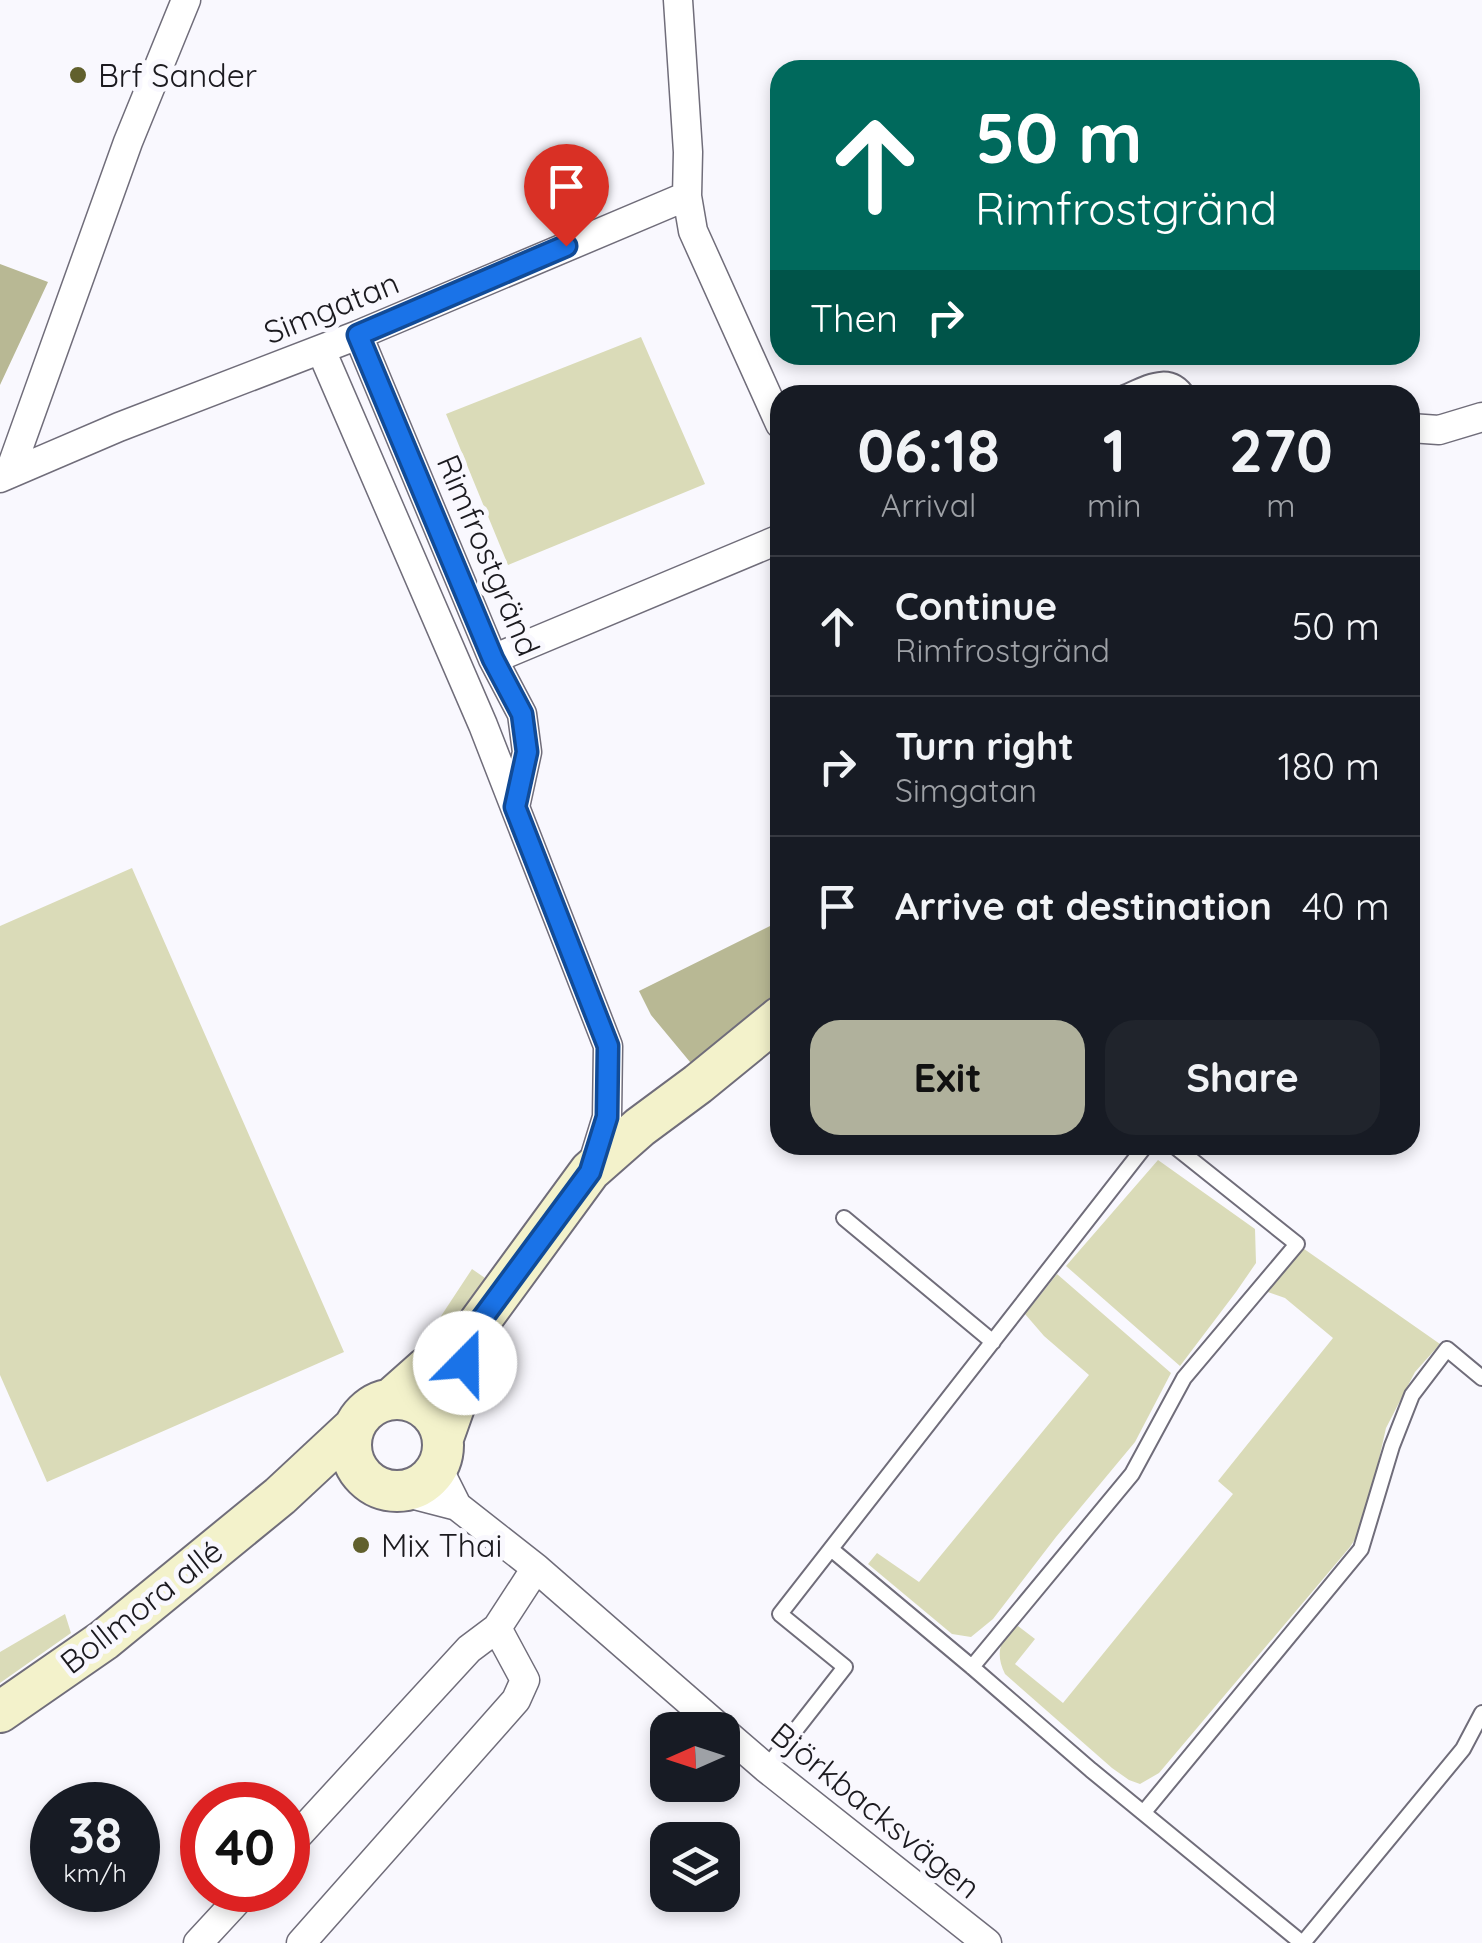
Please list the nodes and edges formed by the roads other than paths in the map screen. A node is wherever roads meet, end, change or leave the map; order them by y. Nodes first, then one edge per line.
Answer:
1 (186, 0) edge
2 (678, 0) edge
3 (687, 196) junction
4 (358, 335) junction
5 (321, 350) junction
6 (1143, 385) edge
7 (1180, 385) edge
8 (770, 402) edge
9 (1482, 417) edge
10 (1420, 429) edge
11 (5, 476) edge
12 (770, 543) edge
13 (493, 659) junction
14 (515, 807) junction
15 (770, 1025) edge
16 (1138, 1155) edge
17 (1186, 1155) edge
18 (590, 1172) junction
19 (844, 1218) dead end
20 (470, 1335) junction
21 (993, 1342) junction
22 (1482, 1378) edge
23 (392, 1399) junction
24 (353, 1428) junction
25 (441, 1453) junction
26 (389, 1489) junction
27 (280, 1496) junction
28 (457, 1506) junction
29 (831, 1549) junction
30 (536, 1568) junction
31 (497, 1628) junction
32 (972, 1667) junction
33 (0, 1712) edge
34 (701, 1712) edge
35 (1482, 1713) edge
36 (740, 1746) edge
37 (766, 1768) junction
38 (1144, 1812) junction
39 (310, 1822) edge
40 (227, 1912) edge
41 (198, 1943) edge
42 (301, 1943) edge
43 (987, 1943) edge
44 (1302, 1943) edge

1 - 11 street
2 - 3 street
3 - 4 street, Simgatan
3 - 8 street
4 - 5 street, Simgatan
4 - 13 street, Rimfrostgränd
5 - 11 street, Simgatan
5 - 14 street
6 - 7 lane
9 - 10 street
12 - 13 street
13 - 14 street, Rimfrostgränd
14 - 18 street
15 - 18 street, Bollmora allé
16 - 21 lane
17 - 32 lane
18 - 20 street, Bollmora allé
19 - 21 lane
20 - 23 street, Bollmora allé
20 - 25 street, Bollmora allé
21 - 29 lane
22 - 38 lane
23 - 24 street, Bollmora allé
23 - 25 street
24 - 26 street
24 - 27 street, Bollmora allé
25 - 26 street
25 - 28 street, Björkbacksvägen
26 - 27 street
26 - 28 street, Björkbacksvägen
27 - 33 street, Bollmora allé
28 - 30 street, Björkbacksvägen
29 - 32 lane
29 - 37 lane
30 - 31 street
30 - 34 street, Björkbacksvägen
31 - 39 street
31 - 42 street
32 - 38 lane
35 - 44 lane
36 - 37 street, Björkbacksvägen
37 - 43 street, Björkbacksvägen
38 - 44 lane
40 - 41 street

